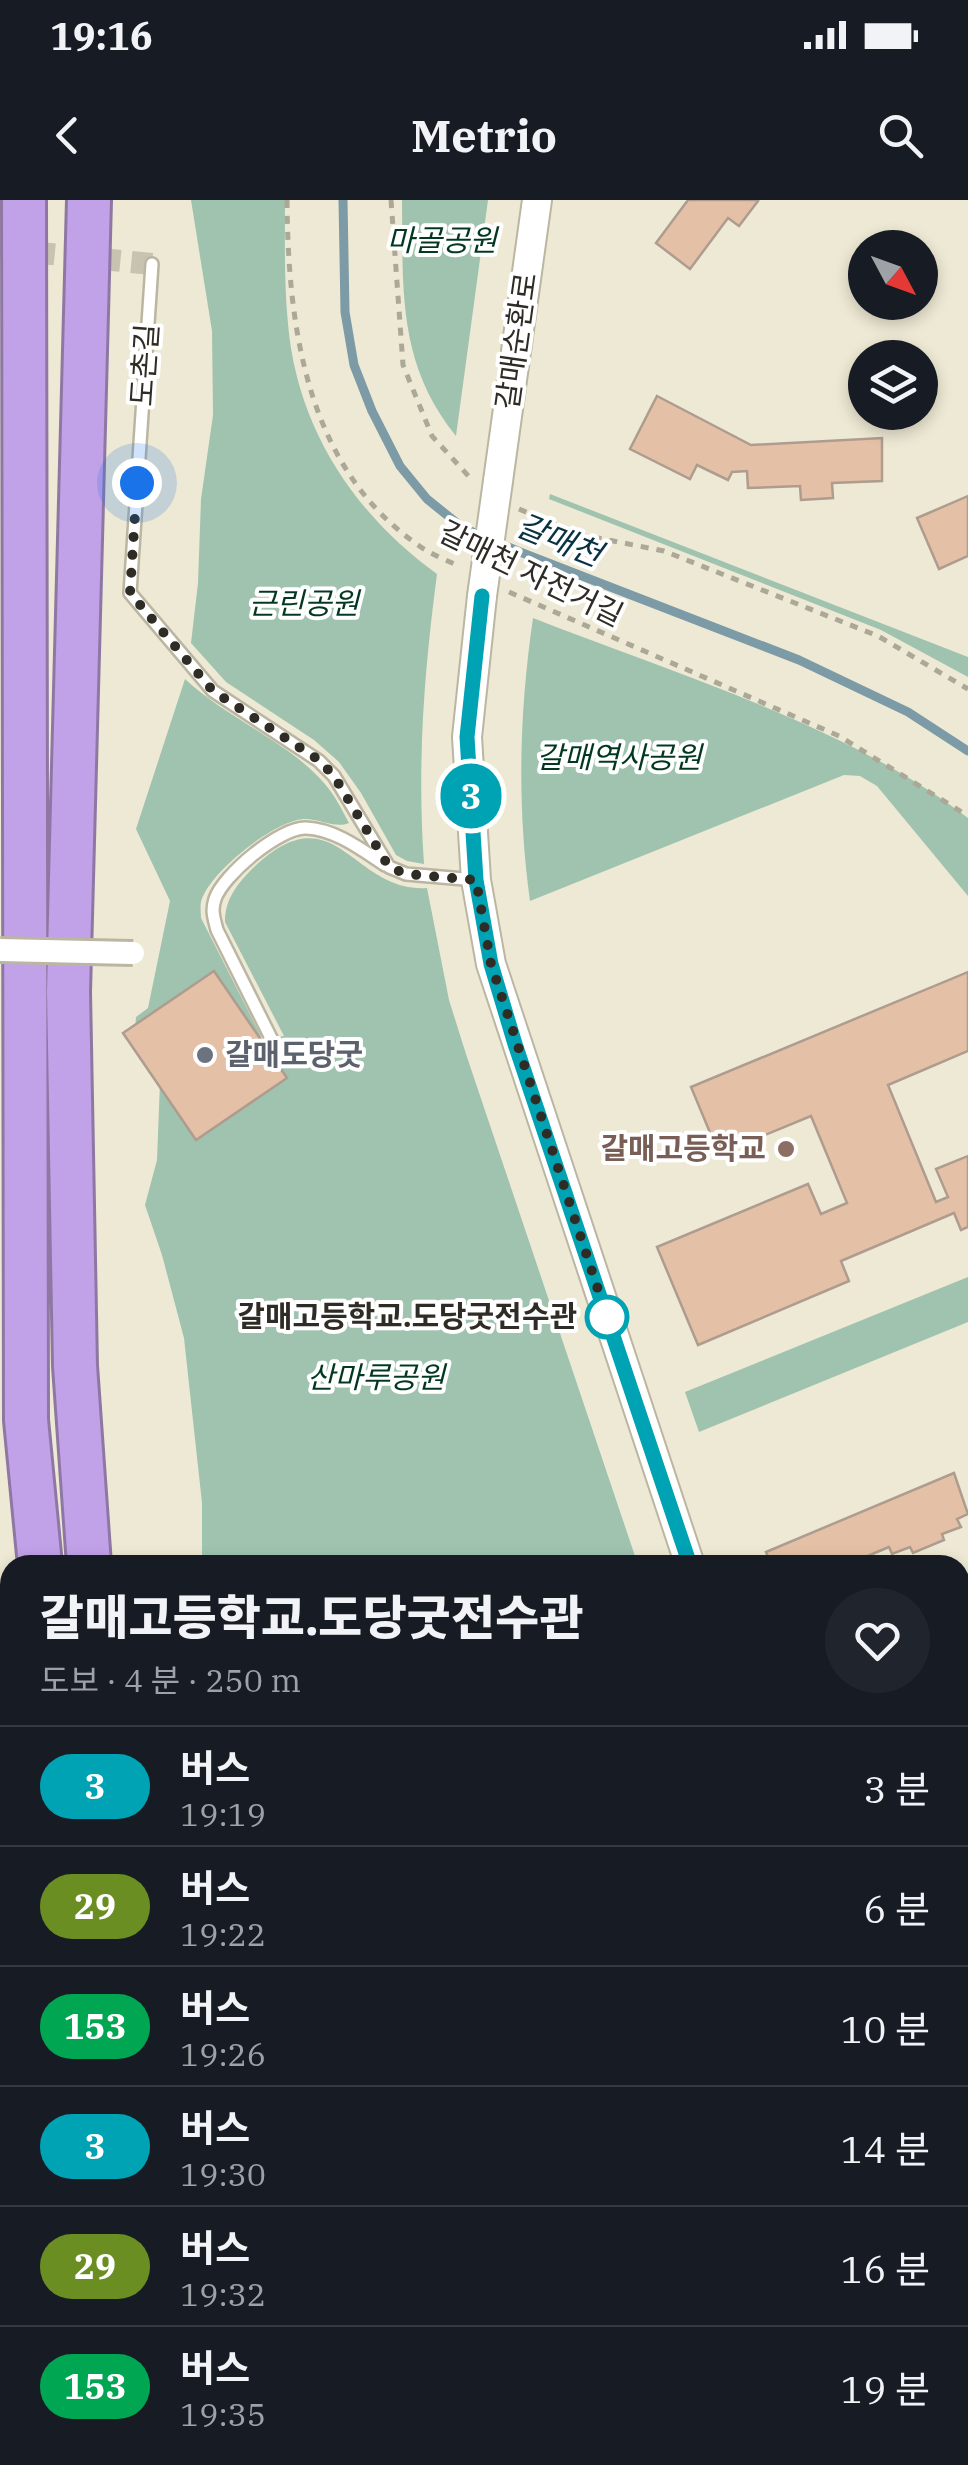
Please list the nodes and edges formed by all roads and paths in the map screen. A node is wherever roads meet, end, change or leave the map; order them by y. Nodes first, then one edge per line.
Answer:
1 (24, 200) edge
2 (88, 200) edge
3 (287, 200) edge
4 (391, 200) edge
5 (537, 200) edge
6 (152, 264) dead end
7 (493, 489) junction
8 (467, 570) dead end
9 (491, 592) junction
10 (968, 689) edge
11 (968, 816) edge
12 (389, 867) junction
13 (476, 880) junction
14 (0, 950) edge
15 (132, 954) dead end
16 (272, 1040) dead end
17 (39, 1555) edge
18 (88, 1555) edge
19 (687, 1555) edge

1 - 17 highway
2 - 18 highway
3 - 8 path, 갈매천 자전거길
4 - 7 path, 갈매천 자전거길
5 - 7 street, 갈매순환로
6 - 12 lane, 도촌길
7 - 9 street, 갈매순환로, bridge
7 - 10 path, 갈매천 자전거길
9 - 11 path, 갈매천 자전거길
9 - 13 street
12 - 13 lane
12 - 16 lane
13 - 19 street
14 - 15 street, bridge

